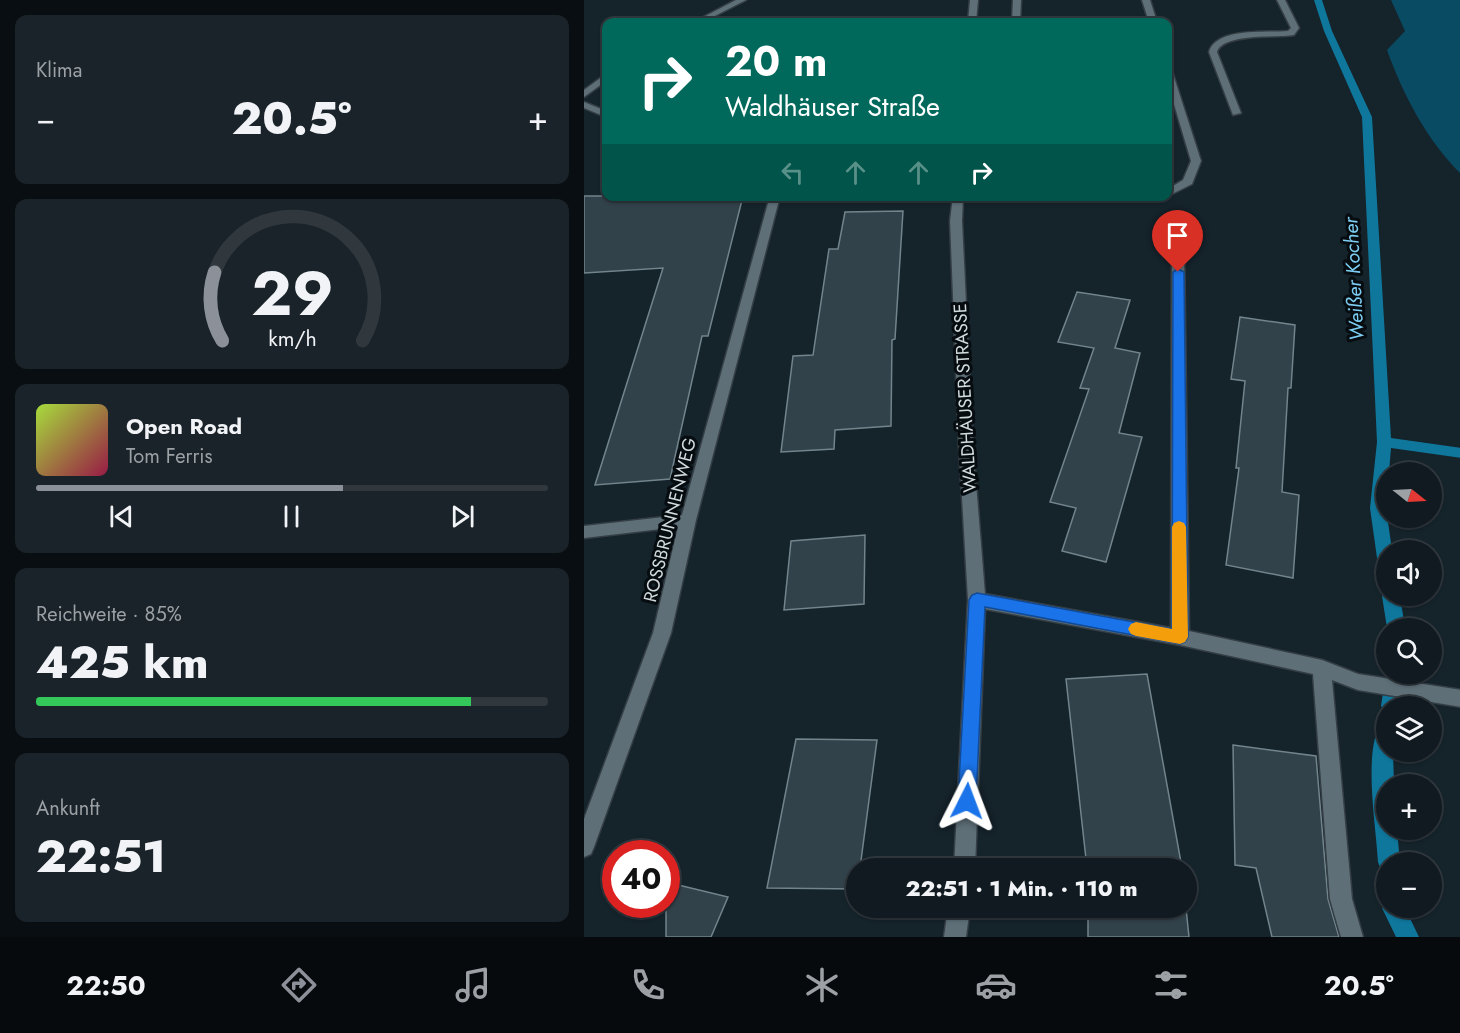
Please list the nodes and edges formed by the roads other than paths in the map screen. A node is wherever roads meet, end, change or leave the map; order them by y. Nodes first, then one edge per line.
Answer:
1 (742, 0) edge
2 (974, 0) edge
3 (1017, 0) edge
4 (1146, 0) edge
5 (1281, 0) edge
6 (706, 18) edge
7 (972, 18) edge
8 (1016, 18) edge
9 (1152, 18) edge
10 (602, 80) edge
11 (1172, 84) edge
12 (584, 94) edge
13 (584, 105) edge
14 (602, 112) edge
15 (1236, 113) dead end
16 (1172, 191) edge
17 (774, 201) edge
18 (958, 201) edge
19 (1178, 250) dead end
20 (688, 520) junction
21 (584, 532) edge
22 (977, 600) junction
23 (1180, 637) junction
24 (1322, 668) junction
25 (1460, 699) edge
26 (584, 847) edge
27 (964, 858) edge
28 (957, 918) edge
29 (954, 937) edge
30 (1352, 937) edge

1 - 6 street
2 - 7 street
3 - 8 street
4 - 9 street
5 - 15 street
10 - 12 street
11 - 16 street
13 - 14 street
17 - 20 street, ROSSBRUNNENWEG
18 - 22 street, WALDHÄUSER STRASSE
19 - 23 street
20 - 21 street
20 - 26 street, ROSSBRUNNENWEG
22 - 23 street
22 - 27 street, WALDHÄUSER STRASSE
23 - 24 street
24 - 25 street
24 - 30 street
28 - 29 street

